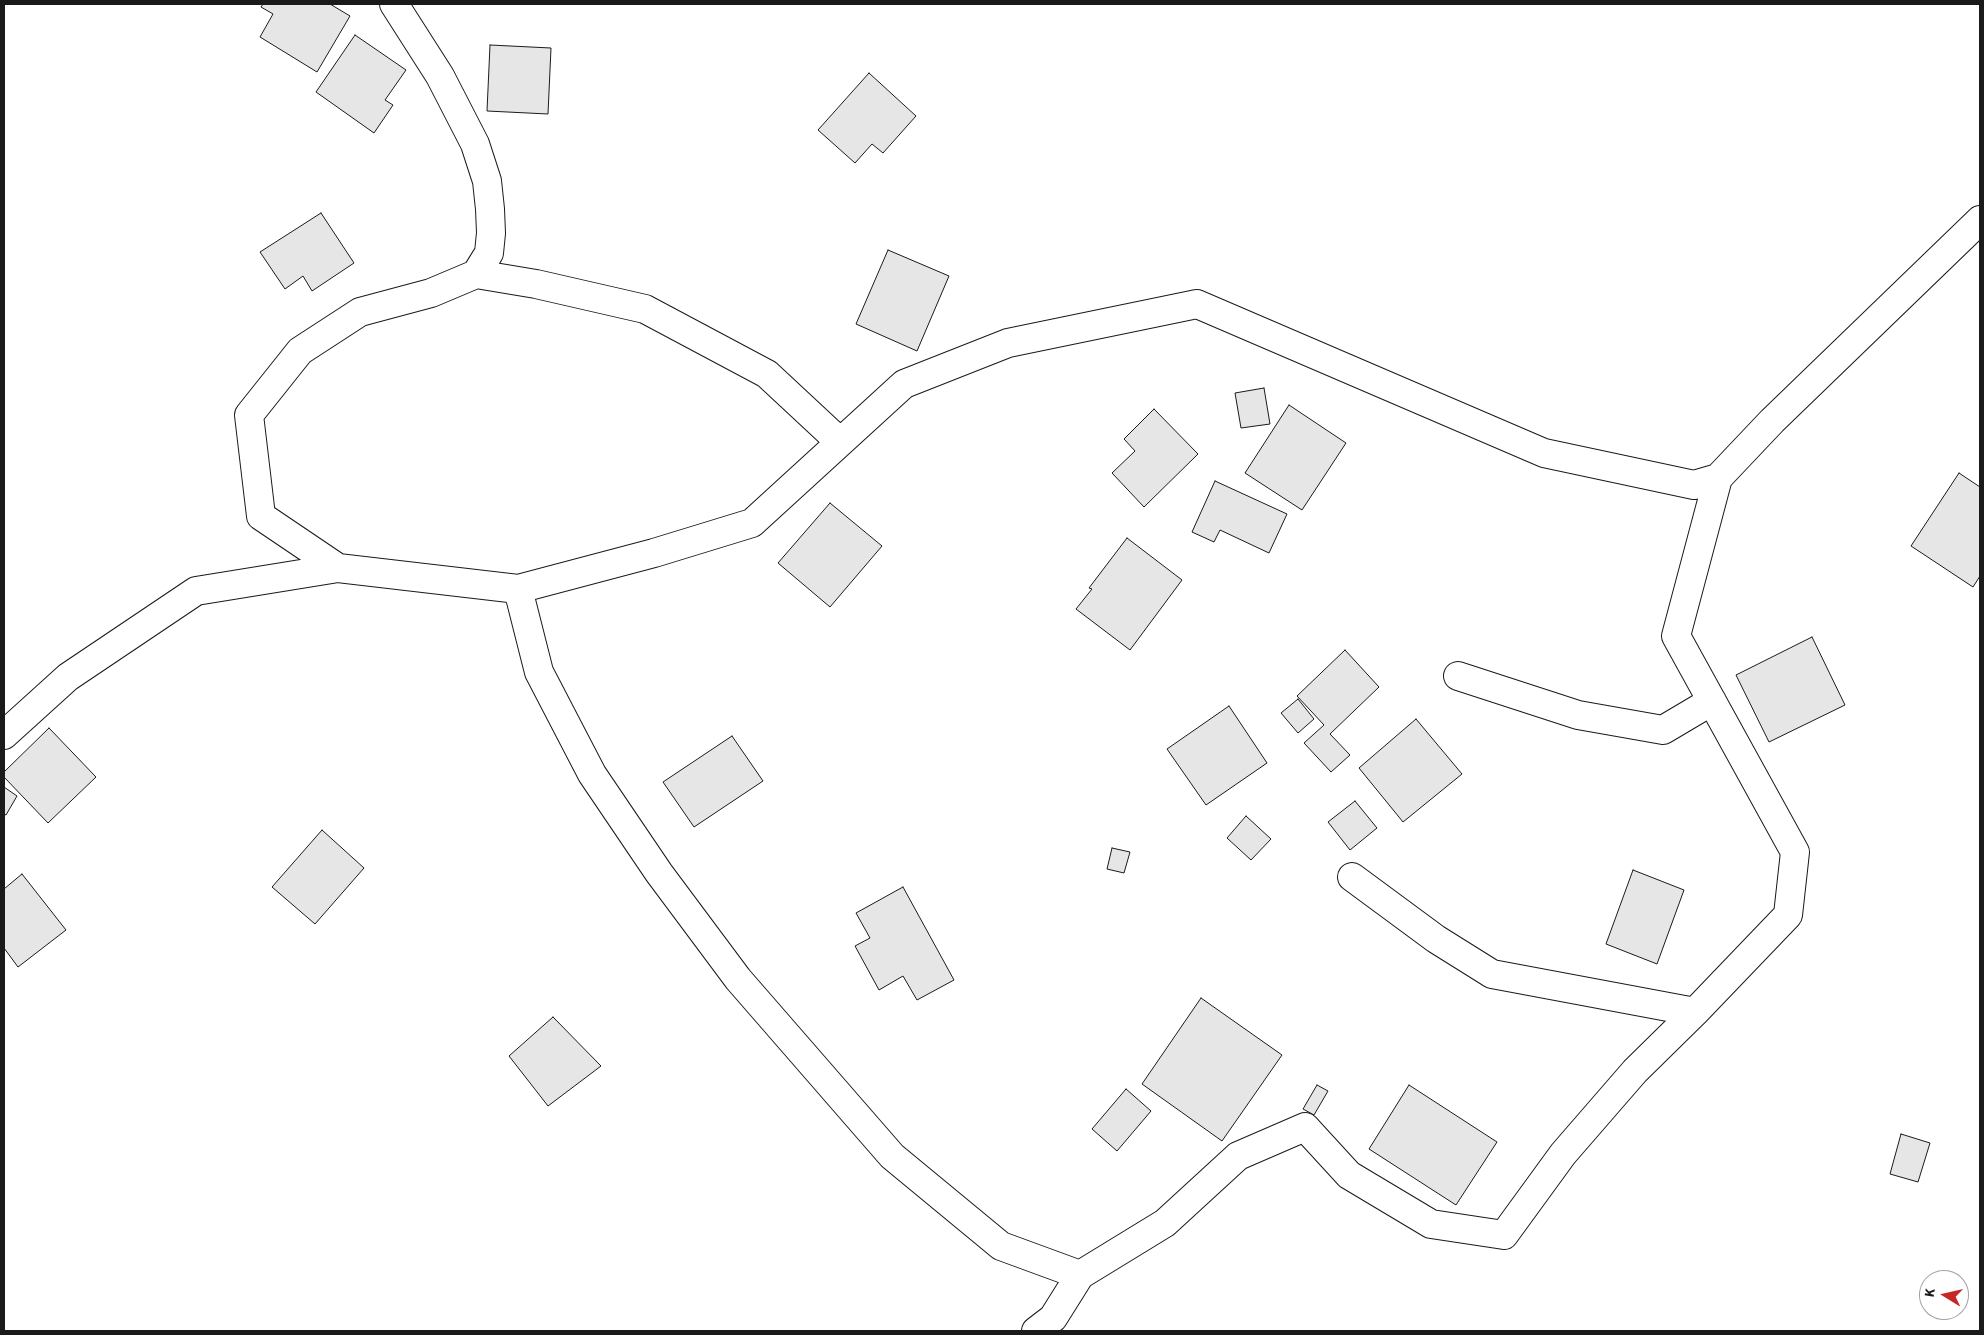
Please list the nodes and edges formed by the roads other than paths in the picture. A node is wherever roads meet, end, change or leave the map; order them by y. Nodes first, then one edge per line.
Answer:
1 (394, 4) edge
2 (1980, 220) edge
3 (476, 274) junction
4 (840, 442) junction
5 (1718, 478) junction
6 (338, 568) junction
7 (518, 589) junction
8 (1458, 676) dead end
9 (1712, 701) junction
10 (4, 735) edge
11 (1352, 877) dead end
12 (1695, 1012) junction
13 (1080, 1275) junction
14 (1036, 1331) edge

1 - 3 street
2 - 5 street
3 - 4 street
3 - 6 street
4 - 5 street
4 - 7 street
5 - 9 street
6 - 7 street
6 - 10 street
7 - 13 street
8 - 9 street
9 - 12 street
11 - 12 street
12 - 13 street
13 - 14 street

